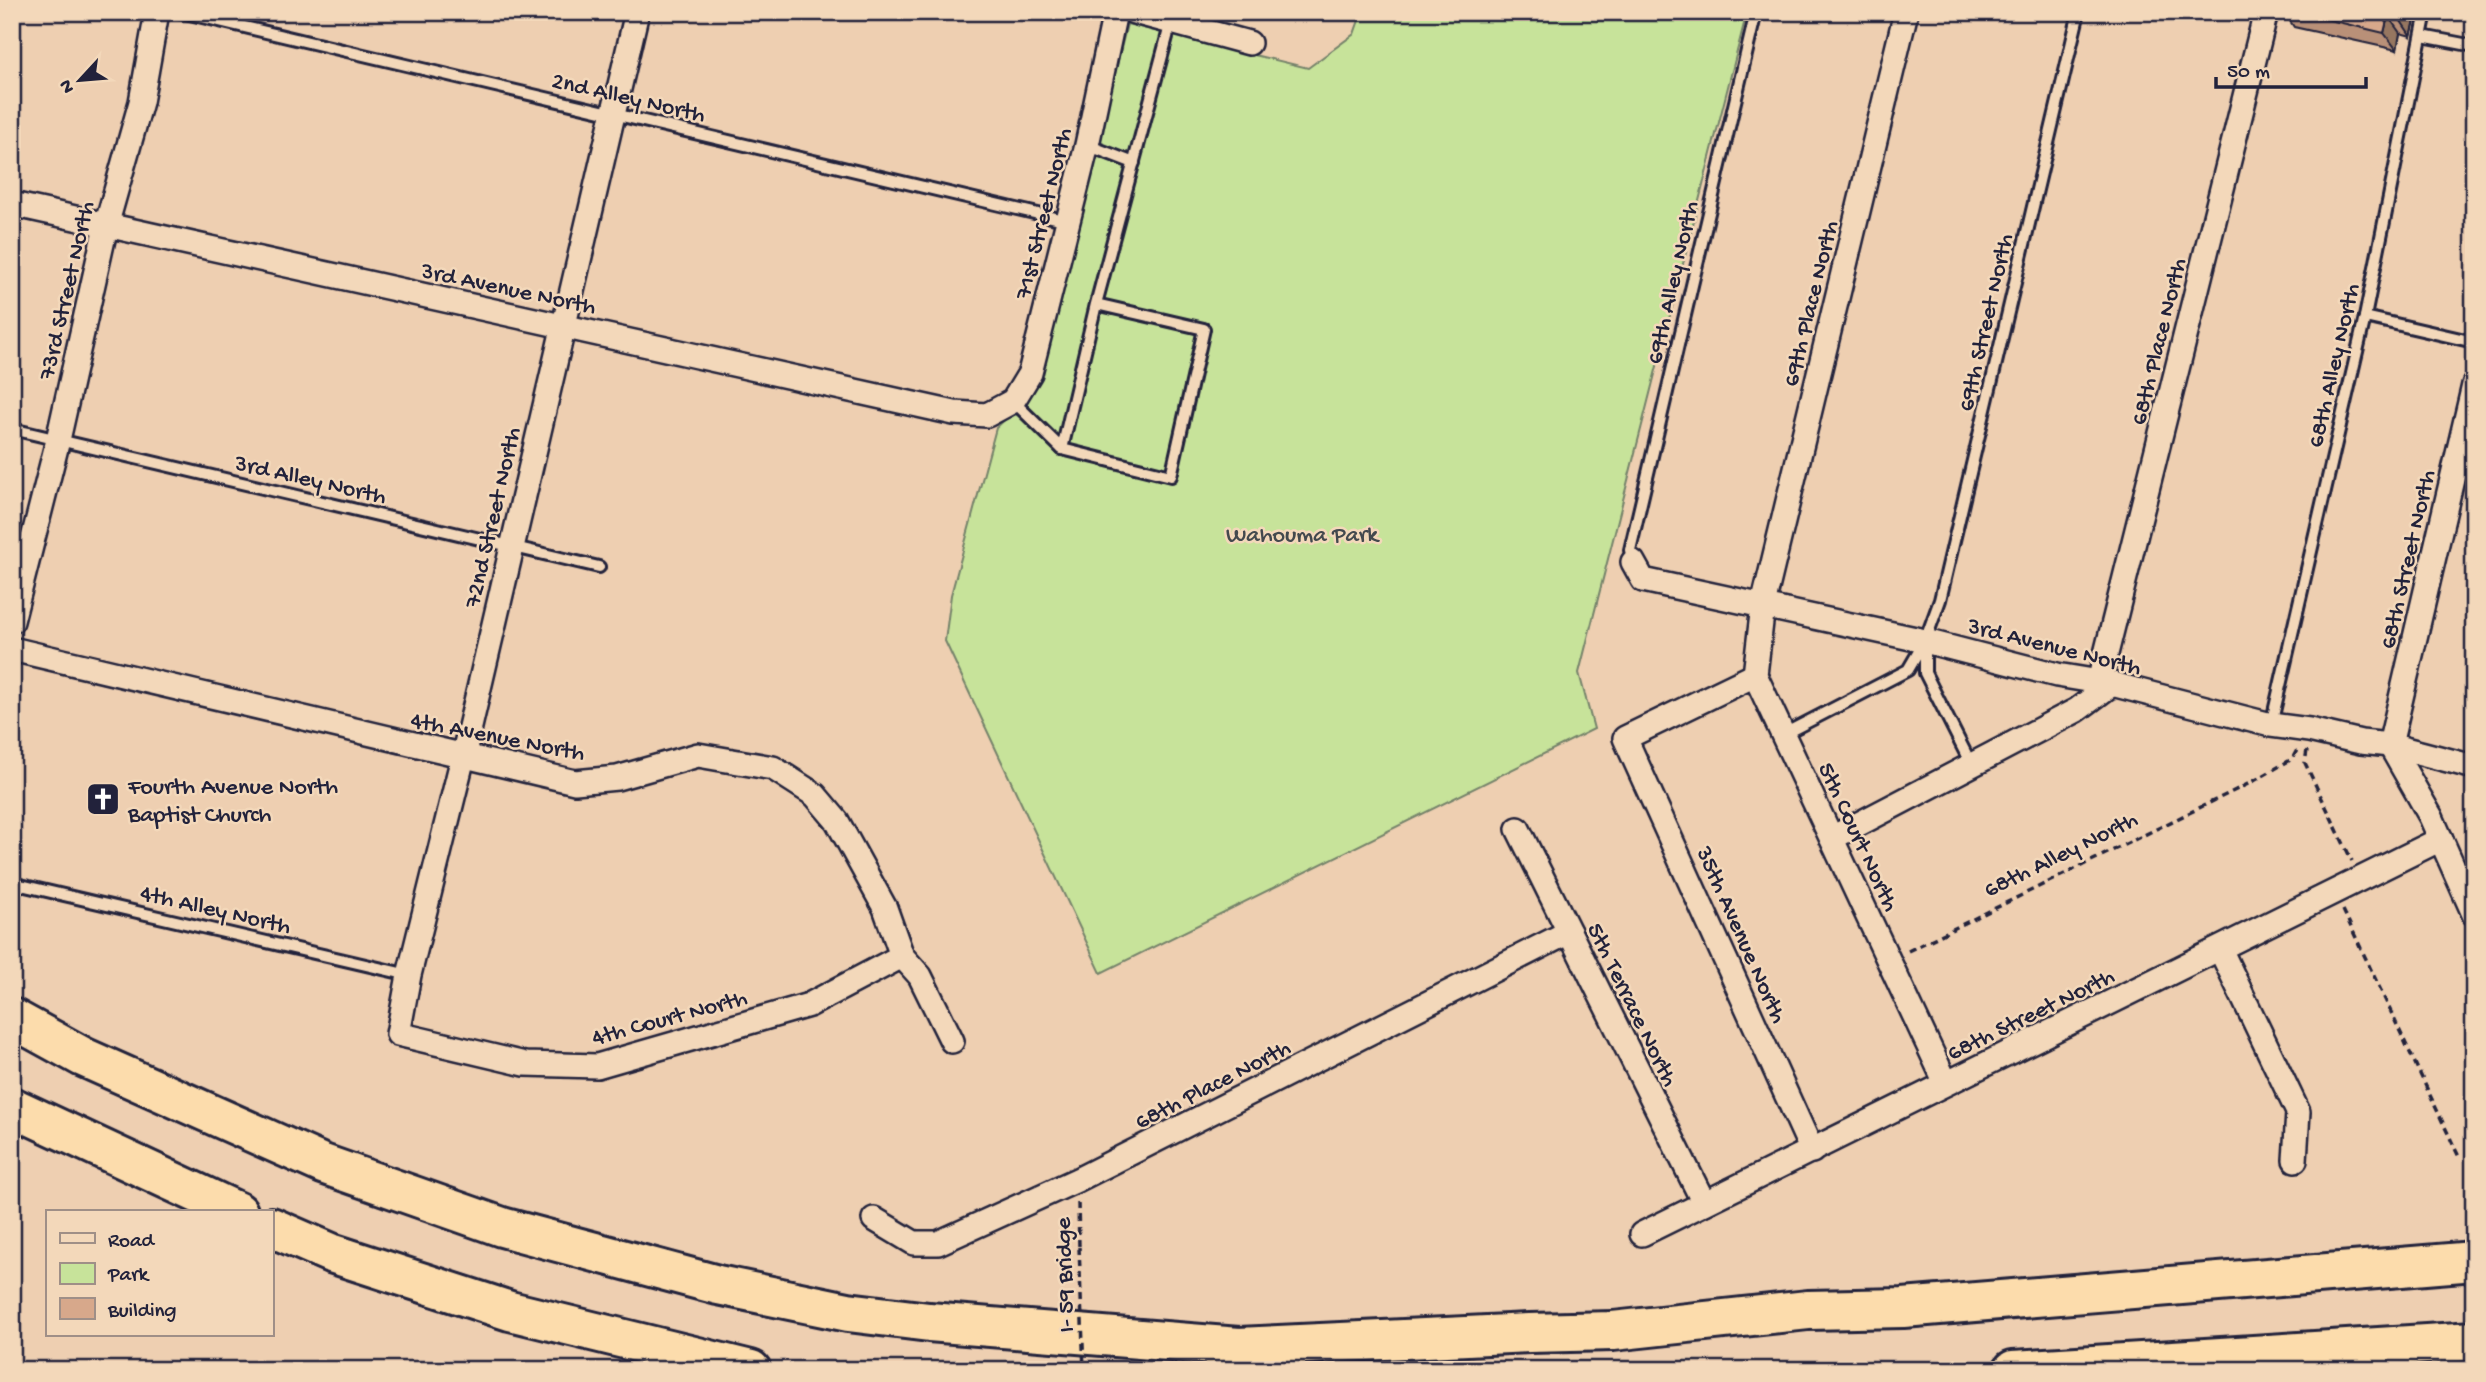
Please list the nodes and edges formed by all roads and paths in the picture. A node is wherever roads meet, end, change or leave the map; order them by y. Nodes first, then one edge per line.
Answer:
1 (157, 12) edge
2 (181, 12) edge
3 (636, 12) edge
4 (1115, 12) edge
5 (1134, 12) edge
6 (1756, 12) edge
7 (1906, 12) edge
8 (2079, 12) edge
9 (2266, 12) edge
10 (2426, 12) edge
11 (1171, 22) junction
12 (2422, 36) junction
13 (1249, 43) dead end
14 (2474, 46) edge
15 (612, 114) junction
16 (1087, 145) junction
17 (1133, 163) junction
18 (12, 204) edge
19 (1068, 220) junction
20 (106, 226) junction
21 (1096, 304) junction
22 (2365, 317) junction
23 (563, 326) junction
24 (2474, 342) edge
25 (2474, 385) edge
26 (1003, 407) junction
27 (12, 429) edge
28 (58, 440) junction
29 (1062, 449) junction
30 (511, 546) junction
31 (1633, 562) joint
32 (599, 567) dead end
33 (1763, 606) junction
34 (12, 621) edge
35 (1925, 640) junction
36 (12, 649) edge
37 (1755, 675) junction
38 (2106, 683) junction
39 (2271, 725) junction
40 (2309, 730) junction
41 (1784, 734) junction
42 (2390, 745) junction
43 (463, 757) junction
44 (1972, 766) junction
45 (2474, 767) edge
46 (1518, 830) dead end
47 (1832, 838) junction
48 (2441, 839) junction
49 (2361, 878) junction
50 (12, 883) edge
51 (2335, 893) junction
52 (2474, 914) edge
53 (1569, 932) junction
54 (2220, 949) junction
55 (902, 956) junction
56 (1890, 960) junction
57 (409, 975) junction
58 (12, 1018) edge
59 (398, 1034) joint
60 (952, 1041) dead end
61 (1947, 1083) junction
62 (12, 1107) edge
63 (1812, 1152) junction
64 (2460, 1159) dead end
65 (2295, 1160) dead end
66 (1077, 1180) junction
67 (1704, 1203) junction
68 (234, 1210) edge
69 (874, 1219) dead end
70 (273, 1228) edge
71 (1642, 1234) dead end
72 (2474, 1261) edge
73 (2474, 1341) edge
74 (751, 1370) edge
75 (1084, 1370) edge
76 (2013, 1370) edge

1 - 20 street, 73rd Street North
2 - 15 lane, 2nd Alley North
3 - 15 street, 72nd Street North
4 - 16 street, 71st Street North
5 - 11 street
6 - 31 lane, 69th Alley North
7 - 33 street, 69th Place North
8 - 35 lane, 69th Street North
9 - 38 street, 68th Place North
10 - 12 lane, 68th Alley North
11 - 13 street
11 - 17 lane
12 - 14 lane
12 - 22 lane, 68th Alley North
15 - 19 lane, 2nd Alley North
15 - 23 street, 72nd Street North
16 - 17 lane
16 - 19 street, 71st Street North
17 - 21 lane
18 - 20 street, 3rd Avenue North
19 - 26 street, 71st Street North
20 - 23 street, 3rd Avenue North
20 - 28 street, 73rd Street North
21 - 29 lane
21 - 29 lane
22 - 24 lane
22 - 39 lane, 68th Alley North
23 - 26 street, 3rd Avenue North
23 - 30 street, 72nd Street North
25 - 42 street, 68th Street North
26 - 29 lane
27 - 28 lane, 3rd Alley North
28 - 30 lane, 3rd Alley North
28 - 34 street, 73rd Street North
30 - 32 lane, 3rd Alley North
30 - 43 street, 72nd Street North
31 - 33 street, 3rd Avenue North
33 - 35 street, 3rd Avenue North
33 - 37 street
35 - 38 street, 3rd Avenue North
35 - 41 lane
35 - 44 lane
36 - 43 street, 4th Avenue North
37 - 41 street, 5th Court North
37 - 63 street, 35th Avenue North
38 - 39 street, 3rd Avenue North
38 - 44 street
39 - 40 street, 3rd Avenue North
40 - 42 street, 3rd Avenue North
40 - 49 path
40 - 56 path, 68th Alley North
41 - 47 street, 5th Court North
42 - 45 street, 3rd Avenue North
42 - 48 street
43 - 55 street, 4th Avenue North
43 - 57 street, 72nd Street North
44 - 47 street
46 - 53 street, 5th Terrace North
47 - 56 street, 5th Court North
48 - 49 street, 68th Street North
48 - 52 street
49 - 51 street, 68th Street North
50 - 57 lane, 4th Alley North
51 - 54 street, 68th Street North
51 - 64 path
53 - 66 street, 68th Place North
53 - 67 street, 5th Terrace North
54 - 61 street, 68th Street North
54 - 65 street
55 - 59 street, 4th Court North
55 - 60 street, 4th Avenue North
56 - 61 street, 5th Court North
57 - 59 street, 72nd Street North
58 - 72 highway
61 - 63 street, 68th Street North
62 - 68 highway
63 - 67 street, 68th Street North
66 - 69 street, 68th Place North
66 - 75 path, I- 59 Bridge, bridge
67 - 71 street, 68th Street North
70 - 74 highway
73 - 76 highway

